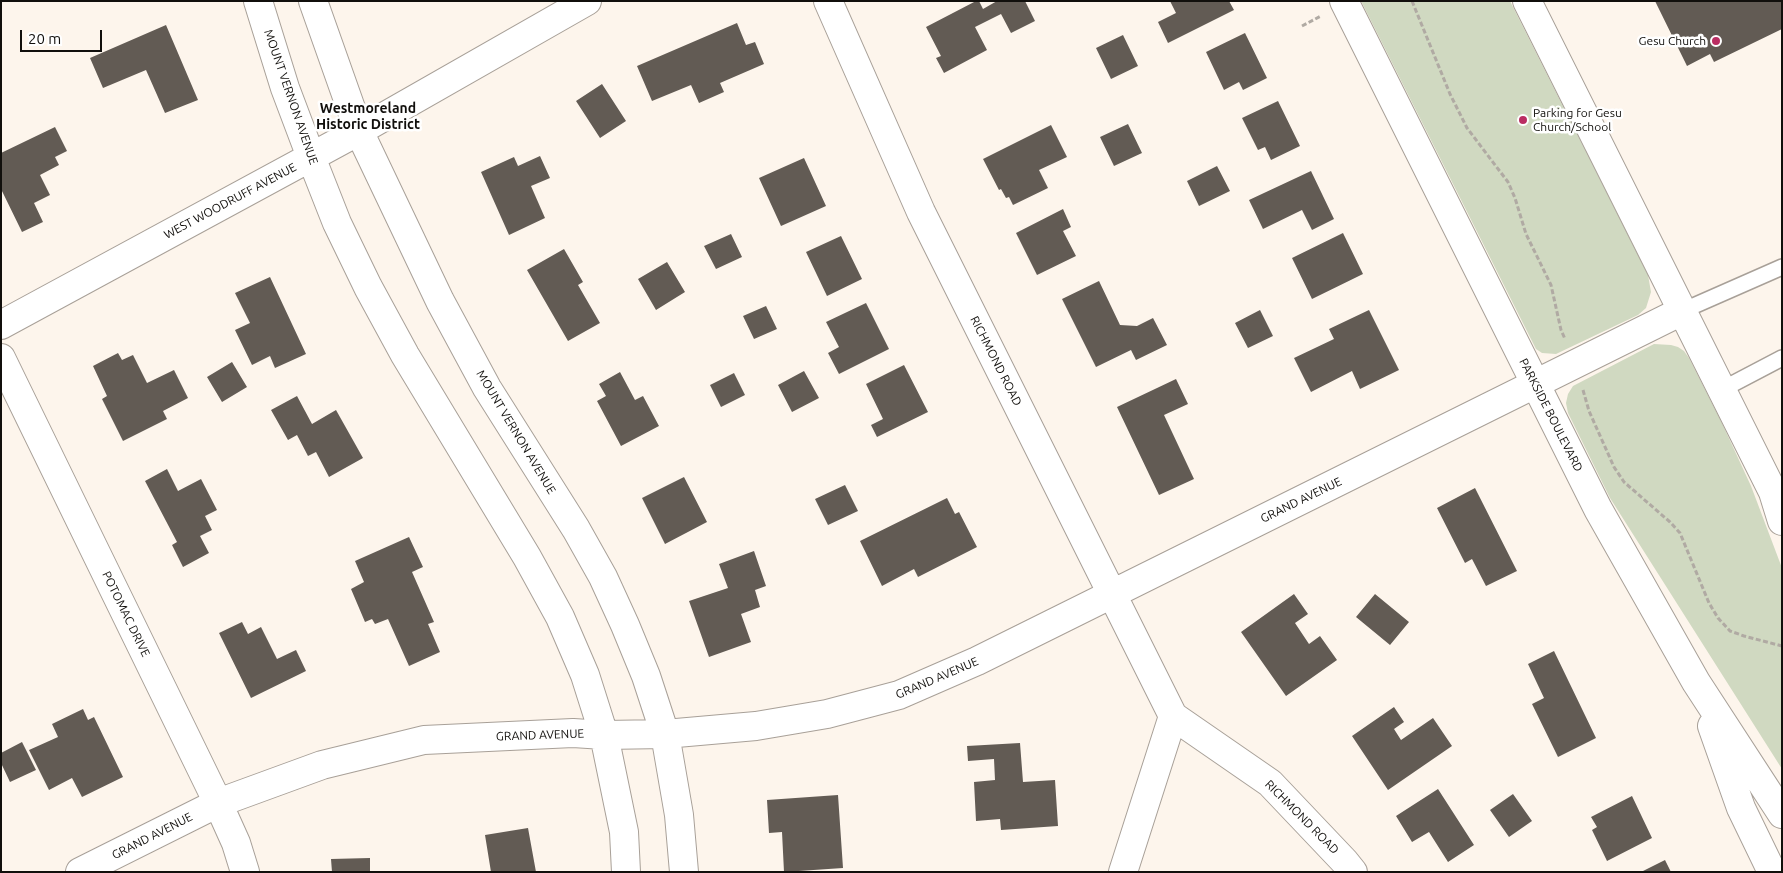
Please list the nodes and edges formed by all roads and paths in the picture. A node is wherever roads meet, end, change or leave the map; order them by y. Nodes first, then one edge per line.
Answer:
1 (258, 1) edge
2 (313, 1) edge
3 (587, 1) edge
4 (828, 1) edge
5 (1344, 1) edge
6 (1527, 1) edge
7 (359, 131) junction
8 (311, 157) junction
9 (1782, 266) edge
10 (1682, 311) junction
11 (1, 325) edge
12 (1, 358) edge
13 (1782, 358) edge
14 (1535, 384) junction
15 (1721, 390) junction
16 (1782, 521) edge
17 (1113, 594) junction
18 (1696, 682) junction
19 (1173, 716) junction
20 (665, 734) junction
21 (604, 735) junction
22 (218, 802) junction
23 (1782, 814) edge
24 (80, 872) edge
25 (245, 872) edge
26 (626, 872) edge
27 (684, 872) edge
28 (1123, 872) edge
29 (1352, 872) edge
30 (1772, 872) edge

1 - 8 street, MOUNT VERNON AVENUE
2 - 7 street, MOUNT VERNON AVENUE
3 - 7 street, WEST WOODRUFF AVENUE
4 - 17 street, RICHMOND ROAD
5 - 14 street, PARKSIDE BOULEVARD
6 - 10 street
7 - 8 street, WEST WOODRUFF AVENUE
7 - 20 street, MOUNT VERNON AVENUE
8 - 11 street, WEST WOODRUFF AVENUE
8 - 21 street, MOUNT VERNON AVENUE
9 - 10 lane
10 - 14 street, GRAND AVENUE
10 - 15 street
12 - 22 street, POTOMAC DRIVE
13 - 15 lane
14 - 17 street, GRAND AVENUE
14 - 18 street, PARKSIDE BOULEVARD
15 - 16 street
17 - 19 street, RICHMOND ROAD
17 - 20 street, GRAND AVENUE
18 - 23 street, PARKSIDE BOULEVARD
18 - 30 street
19 - 28 street
19 - 29 street, RICHMOND ROAD
20 - 21 street, GRAND AVENUE
20 - 27 street, MOUNT VERNON AVENUE
21 - 22 street, GRAND AVENUE
21 - 26 street, MOUNT VERNON AVENUE
22 - 24 street, GRAND AVENUE
22 - 25 street, POTOMAC DRIVE

